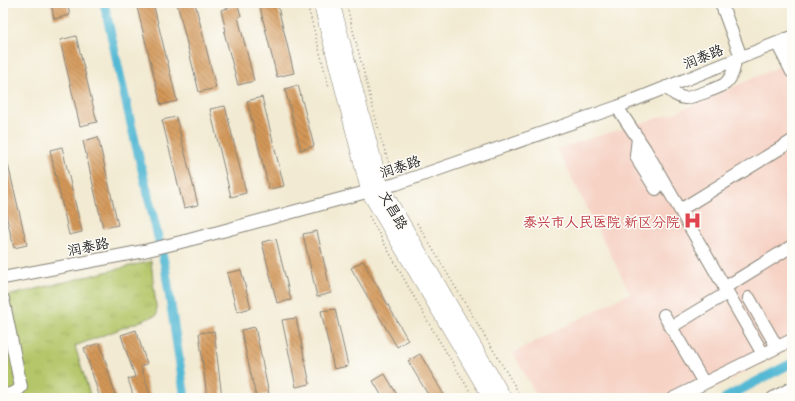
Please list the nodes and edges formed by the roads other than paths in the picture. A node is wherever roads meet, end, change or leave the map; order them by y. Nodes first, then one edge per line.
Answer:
1 (321, 3) edge
2 (332, 3) edge
3 (721, 3) edge
4 (785, 40) edge
5 (792, 52) edge
6 (738, 58) junction
7 (792, 72) edge
8 (666, 87) junction
9 (617, 107) junction
10 (638, 138) junction
11 (792, 141) edge
12 (375, 189) junction
13 (656, 189) dead end
14 (680, 210) junction
15 (792, 246) edge
16 (3, 278) edge
17 (726, 290) junction
18 (749, 298) dead end
19 (3, 299) edge
20 (664, 315) dead end
21 (671, 327) junction
22 (792, 340) edge
23 (777, 347) junction
24 (763, 354) junction
25 (704, 383) junction
26 (792, 388) edge
27 (3, 396) edge
28 (491, 398) edge
29 (504, 398) edge
30 (674, 398) edge
31 (773, 398) edge

1 - 12 main road, 文昌路
2 - 12 main road, 文昌路
3 - 6 street
4 - 5 street
4 - 6 street, 润泰路
4 - 7 street
6 - 8 street, 润泰路
6 - 8 street
8 - 9 street, 润泰路
9 - 10 street
9 - 12 street, 润泰路
10 - 13 street
10 - 14 street
11 - 14 street
12 - 16 street, 润泰路
12 - 28 main road, 文昌路
12 - 29 main road, 文昌路
14 - 17 street
15 - 17 street
17 - 21 street
17 - 24 street
18 - 23 street
19 - 27 street
20 - 21 street
21 - 25 street
22 - 23 street
23 - 24 street
24 - 25 street
25 - 30 street
26 - 31 street

